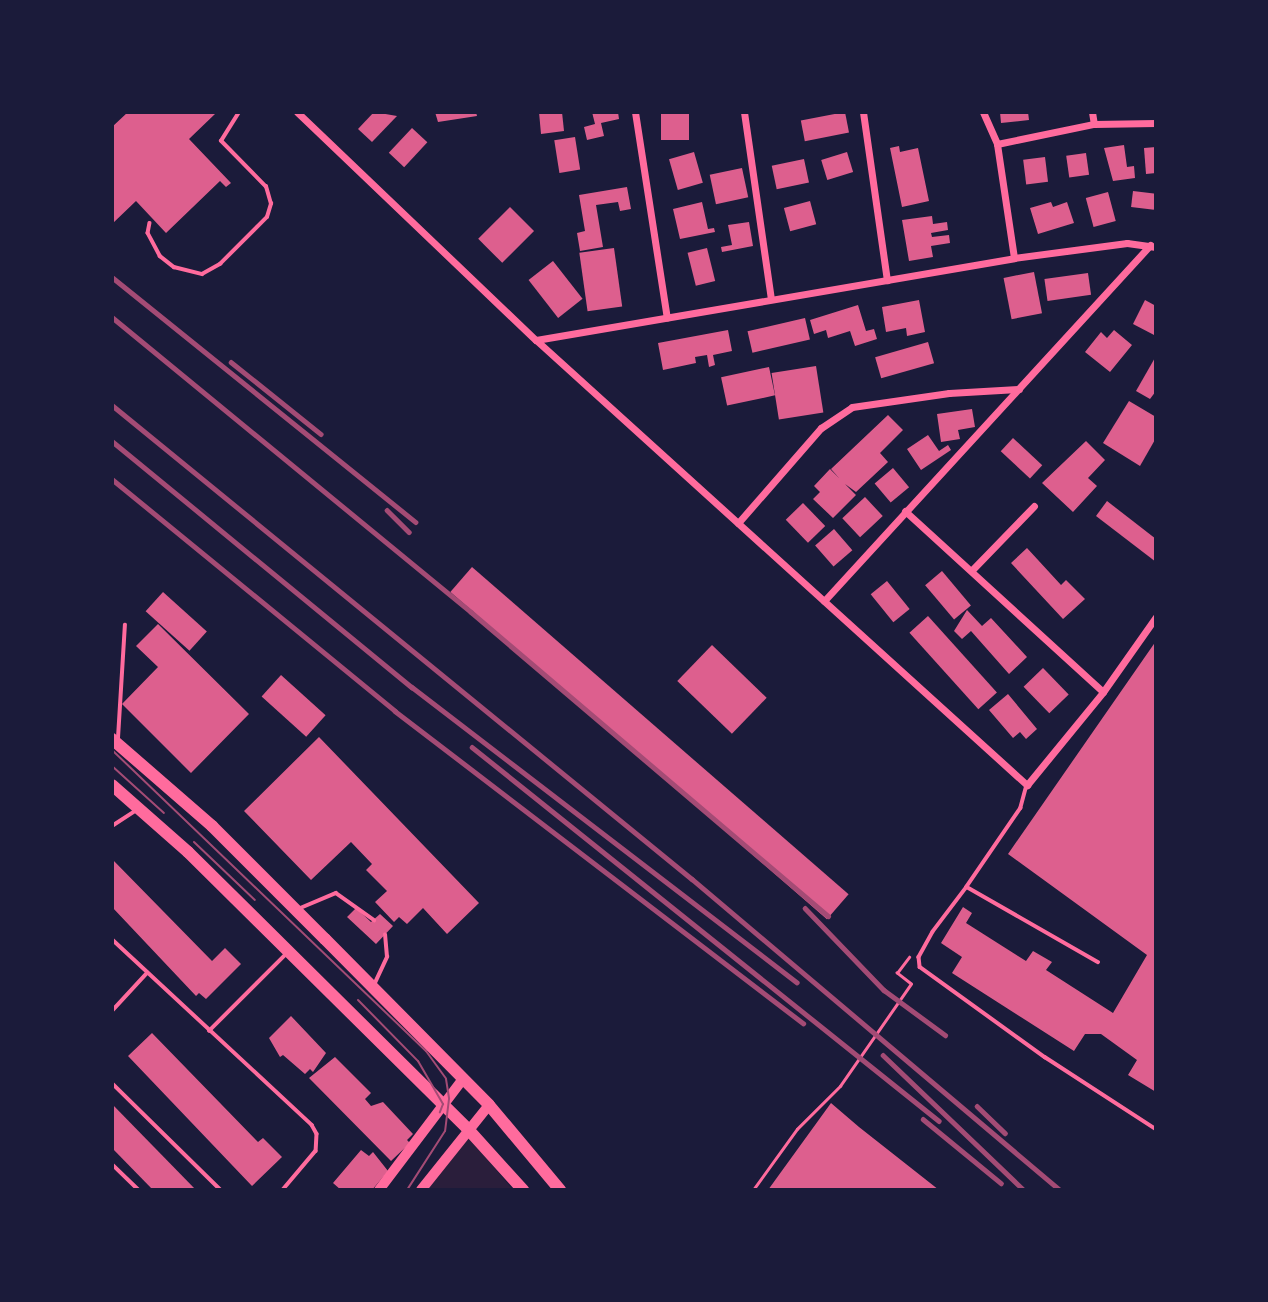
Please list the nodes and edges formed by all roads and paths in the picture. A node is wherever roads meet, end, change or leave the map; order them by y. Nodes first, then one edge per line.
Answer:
1 (240, 112) edge
2 (297, 112) edge
3 (635, 112) edge
4 (744, 112) edge
5 (863, 112) edge
6 (983, 112) edge
7 (1092, 112) edge
8 (1156, 123) edge
9 (1094, 124) junction
10 (997, 144) junction
11 (150, 223) dead end
12 (1153, 246) edge
13 (1014, 258) junction
14 (887, 280) junction
15 (771, 299) junction
16 (667, 318) junction
17 (536, 340) junction
18 (1019, 389) junction
19 (1034, 506) dead end
20 (905, 511) junction
21 (738, 523) junction
22 (972, 570) junction
23 (824, 601) junction
24 (1156, 617) edge
25 (125, 625) dead end
26 (1103, 692) junction
27 (115, 741) edge
28 (112, 785) edge
29 (1027, 785) junction
30 (139, 809) junction
31 (112, 826) edge
32 (967, 887) junction
33 (296, 910) junction
34 (374, 920) dead end
35 (385, 935) dead end
36 (112, 939) edge
37 (289, 951) junction
38 (1098, 962) dead end
39 (147, 973) junction
40 (911, 984) dead end
41 (373, 987) junction
42 (112, 1012) edge
43 (209, 1031) junction
44 (463, 1079) junction
45 (112, 1083) edge
46 (443, 1104) junction
47 (489, 1105) junction
48 (467, 1128) junction
49 (1156, 1129) edge
50 (112, 1164) edge
51 (139, 1190) edge
52 (221, 1190) edge
53 (283, 1190) edge
54 (379, 1190) edge
55 (421, 1190) edge
56 (523, 1190) edge
57 (560, 1190) edge
58 (753, 1190) edge

1 - 11 lane
2 - 17 street
3 - 16 street
4 - 15 street
5 - 14 street
6 - 10 street
7 - 9 street
8 - 9 street
9 - 10 street
10 - 13 street
12 - 13 street
12 - 18 street
13 - 14 street
14 - 15 street
15 - 16 street
16 - 17 street
17 - 21 street
18 - 20 street
18 - 21 street
19 - 22 street
20 - 22 street
20 - 23 street
21 - 23 street
22 - 26 street
23 - 29 street
24 - 26 street
25 - 27 lane
26 - 29 street
27 - 33 main road
28 - 30 main road
29 - 32 lane
30 - 31 lane
30 - 37 main road
32 - 38 lane
32 - 49 lane
33 - 34 lane
33 - 41 main road
35 - 41 lane
36 - 39 lane
37 - 43 lane
37 - 46 main road
39 - 42 lane
39 - 43 lane
40 - 58 path
41 - 44 main road
43 - 53 lane
44 - 46 street
44 - 47 main road
45 - 52 lane
46 - 48 main road
46 - 54 street
47 - 48 street
47 - 57 main road
48 - 55 street
48 - 56 main road
50 - 51 lane

